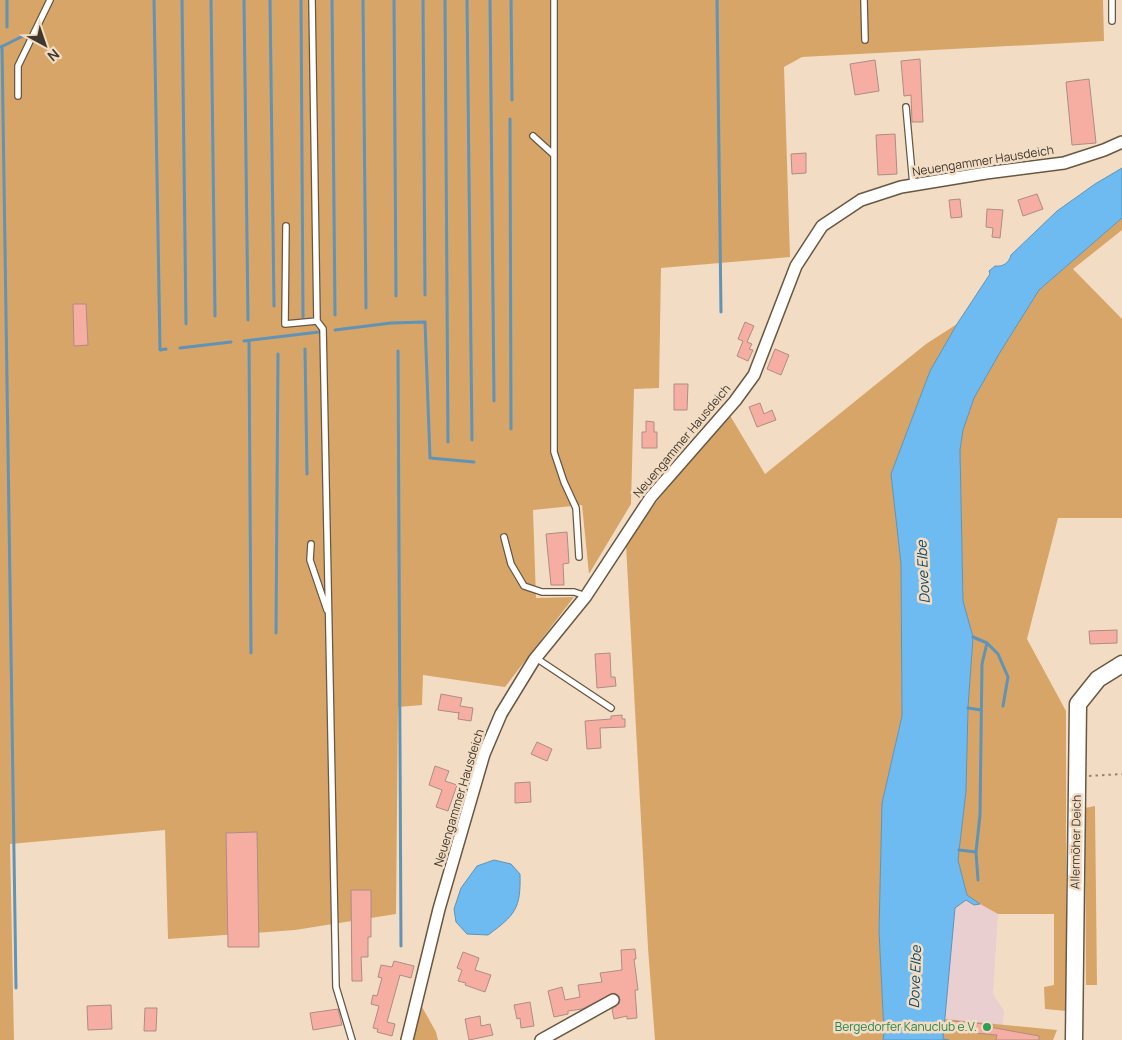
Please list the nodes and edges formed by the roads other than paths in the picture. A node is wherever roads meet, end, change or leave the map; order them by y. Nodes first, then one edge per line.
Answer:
1 (50, 0) edge
2 (312, 0) edge
3 (554, 0) edge
4 (864, 0) edge
5 (1112, 0) edge
6 (1112, 21) dead end
7 (865, 40) dead end
8 (18, 96) dead end
9 (906, 107) dead end
10 (533, 136) dead end
11 (1122, 142) edge
12 (554, 155) junction
13 (913, 185) junction
14 (286, 226) dead end
15 (317, 321) junction
16 (504, 537) dead end
17 (311, 544) dead end
18 (579, 557) dead end
19 (586, 596) junction
20 (330, 616) junction
21 (536, 658) junction
22 (1122, 664) edge
23 (611, 708) dead end
24 (613, 1000) dead end
25 (352, 1040) edge
26 (407, 1040) edge
27 (541, 1040) edge
28 (1074, 1040) edge

1 - 8 lane
2 - 15 lane
3 - 12 lane
4 - 7 lane
5 - 6 lane
9 - 13 lane
10 - 12 lane
11 - 13 street, Neuengammer Hausdeich
12 - 18 lane
13 - 19 street, Neuengammer Hausdeich
14 - 15 lane
15 - 20 lane
16 - 19 lane
17 - 20 lane
19 - 21 street, Neuengammer Hausdeich
20 - 25 lane
21 - 23 lane
21 - 26 street, Neuengammer Hausdeich
22 - 28 street, Allermöher Deich
24 - 27 street

